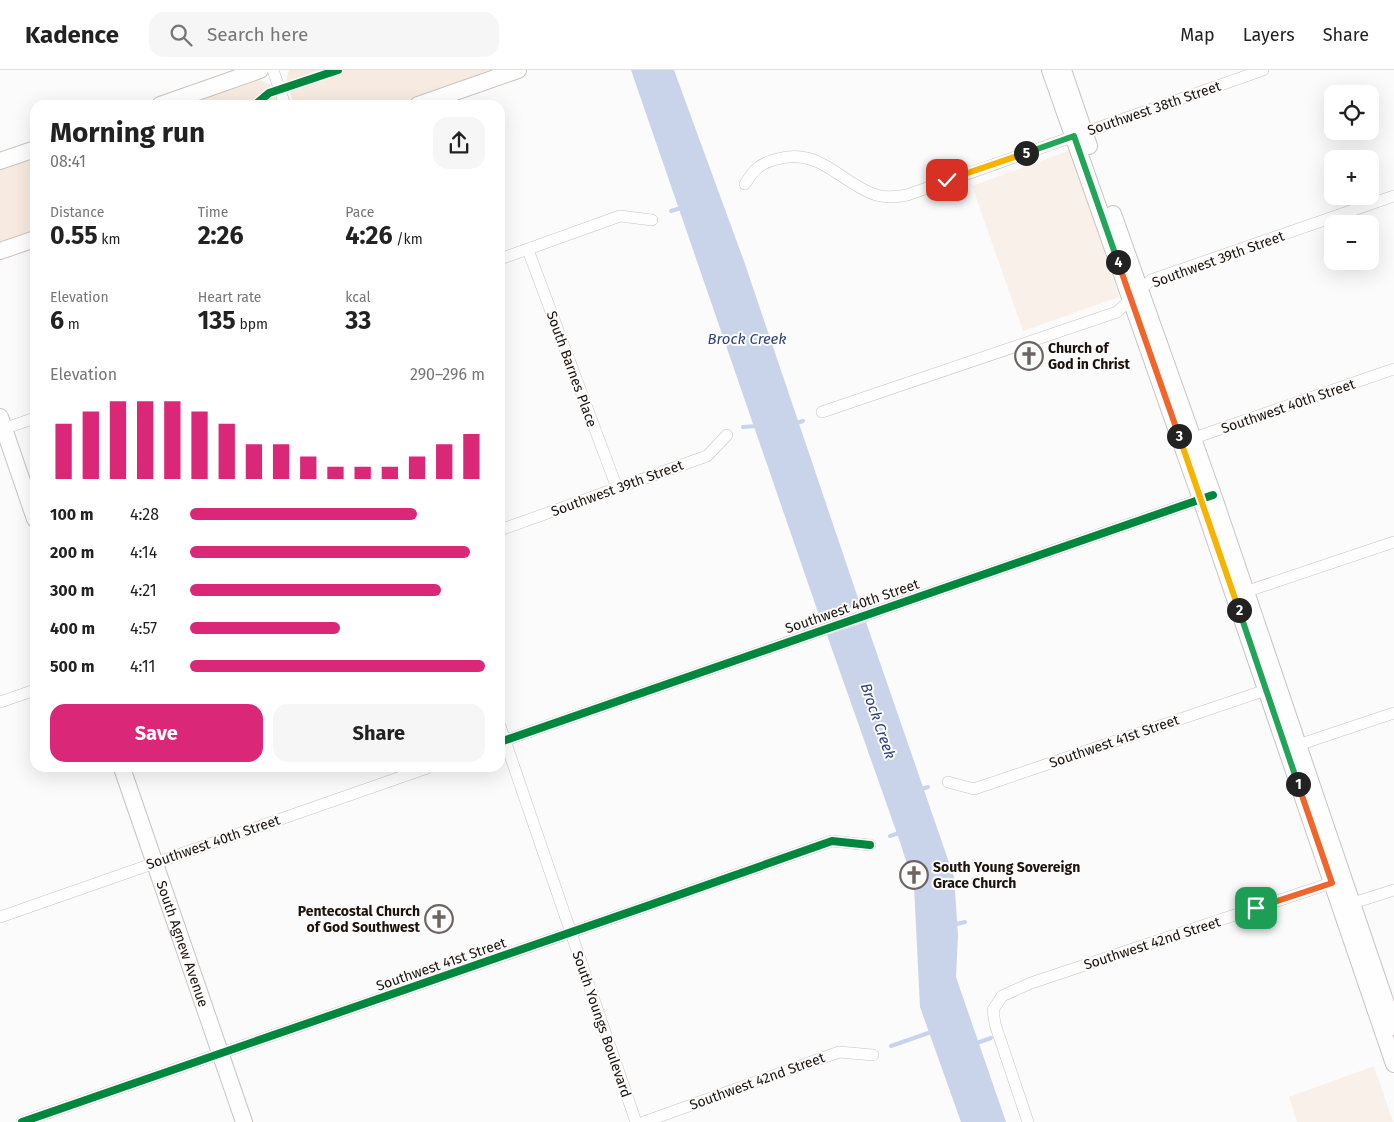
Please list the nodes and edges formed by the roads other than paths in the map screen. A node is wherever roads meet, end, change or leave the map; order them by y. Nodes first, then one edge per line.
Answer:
1 (260, 70) edge
2 (273, 70) edge
3 (518, 70) edge
4 (1050, 70) edge
5 (1063, 70) edge
6 (1263, 70) edge
7 (174, 100) edge
8 (283, 100) edge
9 (432, 100) edge
10 (1079, 134) junction
11 (30, 151) edge
12 (0, 161) edge
13 (746, 184) dead end
14 (1394, 196) edge
15 (652, 220) dead end
16 (30, 241) edge
17 (528, 250) junction
18 (0, 251) edge
19 (505, 257) edge
20 (1135, 295) junction
21 (1394, 368) edge
22 (822, 412) dead end
23 (30, 419) edge
24 (1, 425) edge
25 (727, 435) dead end
26 (1187, 441) junction
27 (616, 488) junction
28 (1207, 497) junction
29 (30, 504) edge
30 (505, 528) edge
31 (1394, 542) edge
32 (1240, 594) junction
33 (1273, 687) junction
34 (30, 692) edge
35 (0, 702) edge
36 (1394, 713) edge
37 (505, 740) edge
38 (1298, 745) junction
39 (505, 749) edge
40 (123, 772) edge
41 (415, 772) edge
42 (948, 782) dead end
43 (870, 845) dead end
44 (154, 862) junction
45 (1332, 883) junction
46 (1394, 890) edge
47 (1353, 902) junction
48 (0, 917) edge
49 (571, 934) junction
50 (1394, 1027) edge
51 (219, 1052) junction
52 (873, 1055) dead end
53 (1394, 1064) edge
54 (22, 1122) edge
55 (244, 1122) edge
56 (636, 1122) edge
57 (644, 1122) edge
58 (1028, 1122) edge

1 - 7 main road
2 - 8 street
3 - 9 main road
4 - 10 main road
5 - 10 main road
6 - 10 street, Southwest 38th Street
10 - 13 street, Southwest 38th Street
10 - 20 main road
11 - 12 main road
14 - 20 street, Southwest 39th Street
15 - 17 street
16 - 18 main road
17 - 19 street
17 - 27 street, South Barnes Place
20 - 22 street, Southwest 39th Street
20 - 26 main road
21 - 26 street, Southwest 40th Street
23 - 24 street
24 - 29 main road
25 - 27 street, Southwest 39th Street
26 - 28 main road
27 - 30 street, Southwest 39th Street
28 - 32 main road
28 - 37 street, Southwest 40th Street
31 - 32 street
32 - 33 main road
33 - 38 main road
33 - 42 street, Southwest 41st Street
33 - 45 main road
34 - 35 street
36 - 38 street
38 - 47 main road
39 - 49 street, South Youngs Boulevard
40 - 44 main road, South Agnew Avenue
41 - 44 street, Southwest 40th Street
43 - 49 street, Southwest 41st Street
44 - 48 street, Southwest 40th Street
44 - 51 main road, South Agnew Avenue
45 - 47 street
45 - 53 main road
45 - 58 street, Southwest 42nd Street
46 - 47 street
47 - 50 main road
49 - 51 street, Southwest 41st Street
49 - 56 street, South Youngs Boulevard
51 - 54 street, Southwest 41st Street
51 - 55 main road, South Agnew Avenue
52 - 57 street, Southwest 42nd Street

